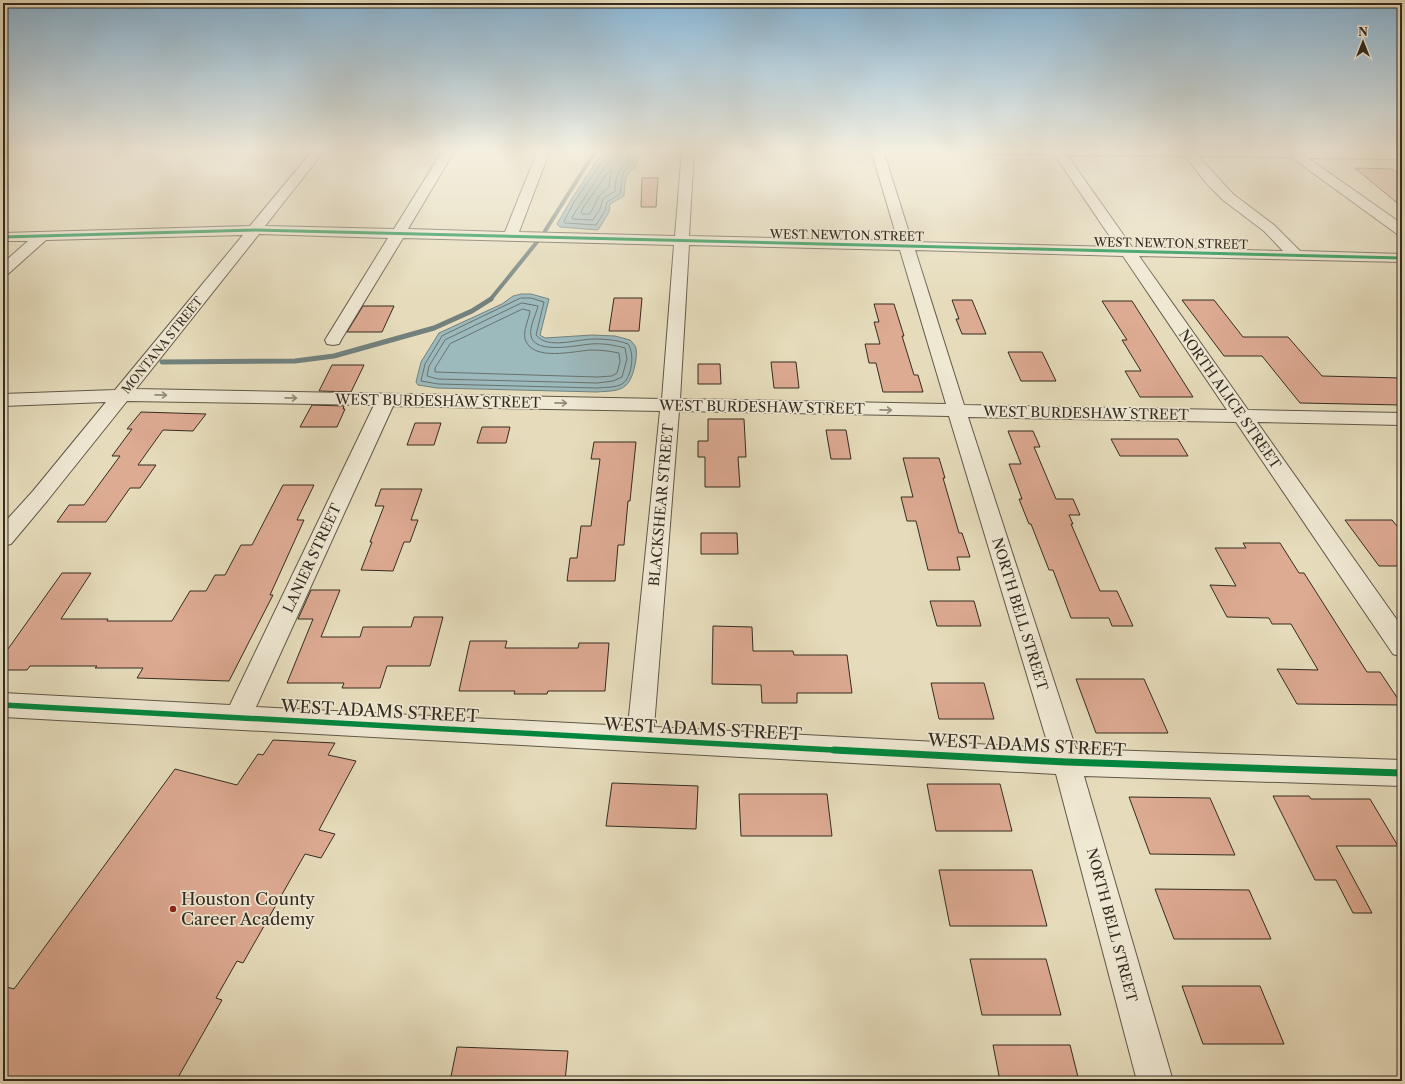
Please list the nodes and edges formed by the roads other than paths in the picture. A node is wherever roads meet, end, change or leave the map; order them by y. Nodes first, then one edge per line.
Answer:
1 (279, 201) edge
2 (418, 201) edge
3 (524, 201) edge
4 (685, 201) edge
5 (893, 201) edge
6 (1099, 201) edge
7 (1233, 201) edge
8 (1359, 201) edge
9 (255, 230) junction
10 (1402, 231) edge
11 (398, 234) junction
12 (42, 236) junction
13 (510, 236) junction
14 (3, 237) edge
15 (682, 241) junction
16 (907, 247) junction
17 (1128, 252) junction
18 (1297, 256) junction
19 (1396, 258) edge
20 (1402, 270) edge
21 (3, 271) edge
22 (333, 340) dead end
23 (122, 395) junction
24 (3, 400) edge
25 (386, 400) junction
26 (670, 405) junction
27 (956, 411) junction
28 (1242, 416) junction
29 (1402, 419) edge
30 (3, 538) edge
31 (1402, 647) edge
32 (3, 705) edge
33 (238, 717) junction
34 (640, 740) junction
35 (1066, 762) junction
36 (1402, 773) edge
37 (1155, 1081) edge

1 - 9 street, MONTANA STREET
2 - 11 street
3 - 13 street
4 - 15 street, BLACKSHEAR STREET
5 - 16 street, NORTH BELL STREET
6 - 17 street, NORTH ALICE STREET
7 - 18 street
8 - 10 street
9 - 11 street, WEST NEWTON STREET
9 - 12 street, WEST NEWTON STREET
9 - 23 street, MONTANA STREET
11 - 13 street, WEST NEWTON STREET
11 - 22 street
12 - 14 street, WEST NEWTON STREET
12 - 21 street
13 - 15 street, WEST NEWTON STREET
15 - 16 street, WEST NEWTON STREET
15 - 26 street, BLACKSHEAR STREET
16 - 17 street, WEST NEWTON STREET
16 - 27 street, NORTH BELL STREET
17 - 18 street, WEST NEWTON STREET
17 - 28 street, NORTH ALICE STREET
18 - 19 street, WEST NEWTON STREET
19 - 20 street
23 - 24 street, WEST BURDESHAW STREET
23 -> 25 street, WEST BURDESHAW STREET
23 - 30 street, MONTANA STREET
25 -> 26 street, WEST BURDESHAW STREET
25 - 33 street, LANIER STREET
26 -> 27 street, WEST BURDESHAW STREET
26 - 34 street, BLACKSHEAR STREET
27 - 28 street, WEST BURDESHAW STREET
27 - 35 street, NORTH BELL STREET
28 - 29 street, WEST BURDESHAW STREET
28 - 31 street, NORTH ALICE STREET
32 - 33 street, WEST ADAMS STREET
33 - 34 street, WEST ADAMS STREET
34 - 35 street, WEST ADAMS STREET
35 - 36 street, WEST ADAMS STREET
35 - 37 street, NORTH BELL STREET

